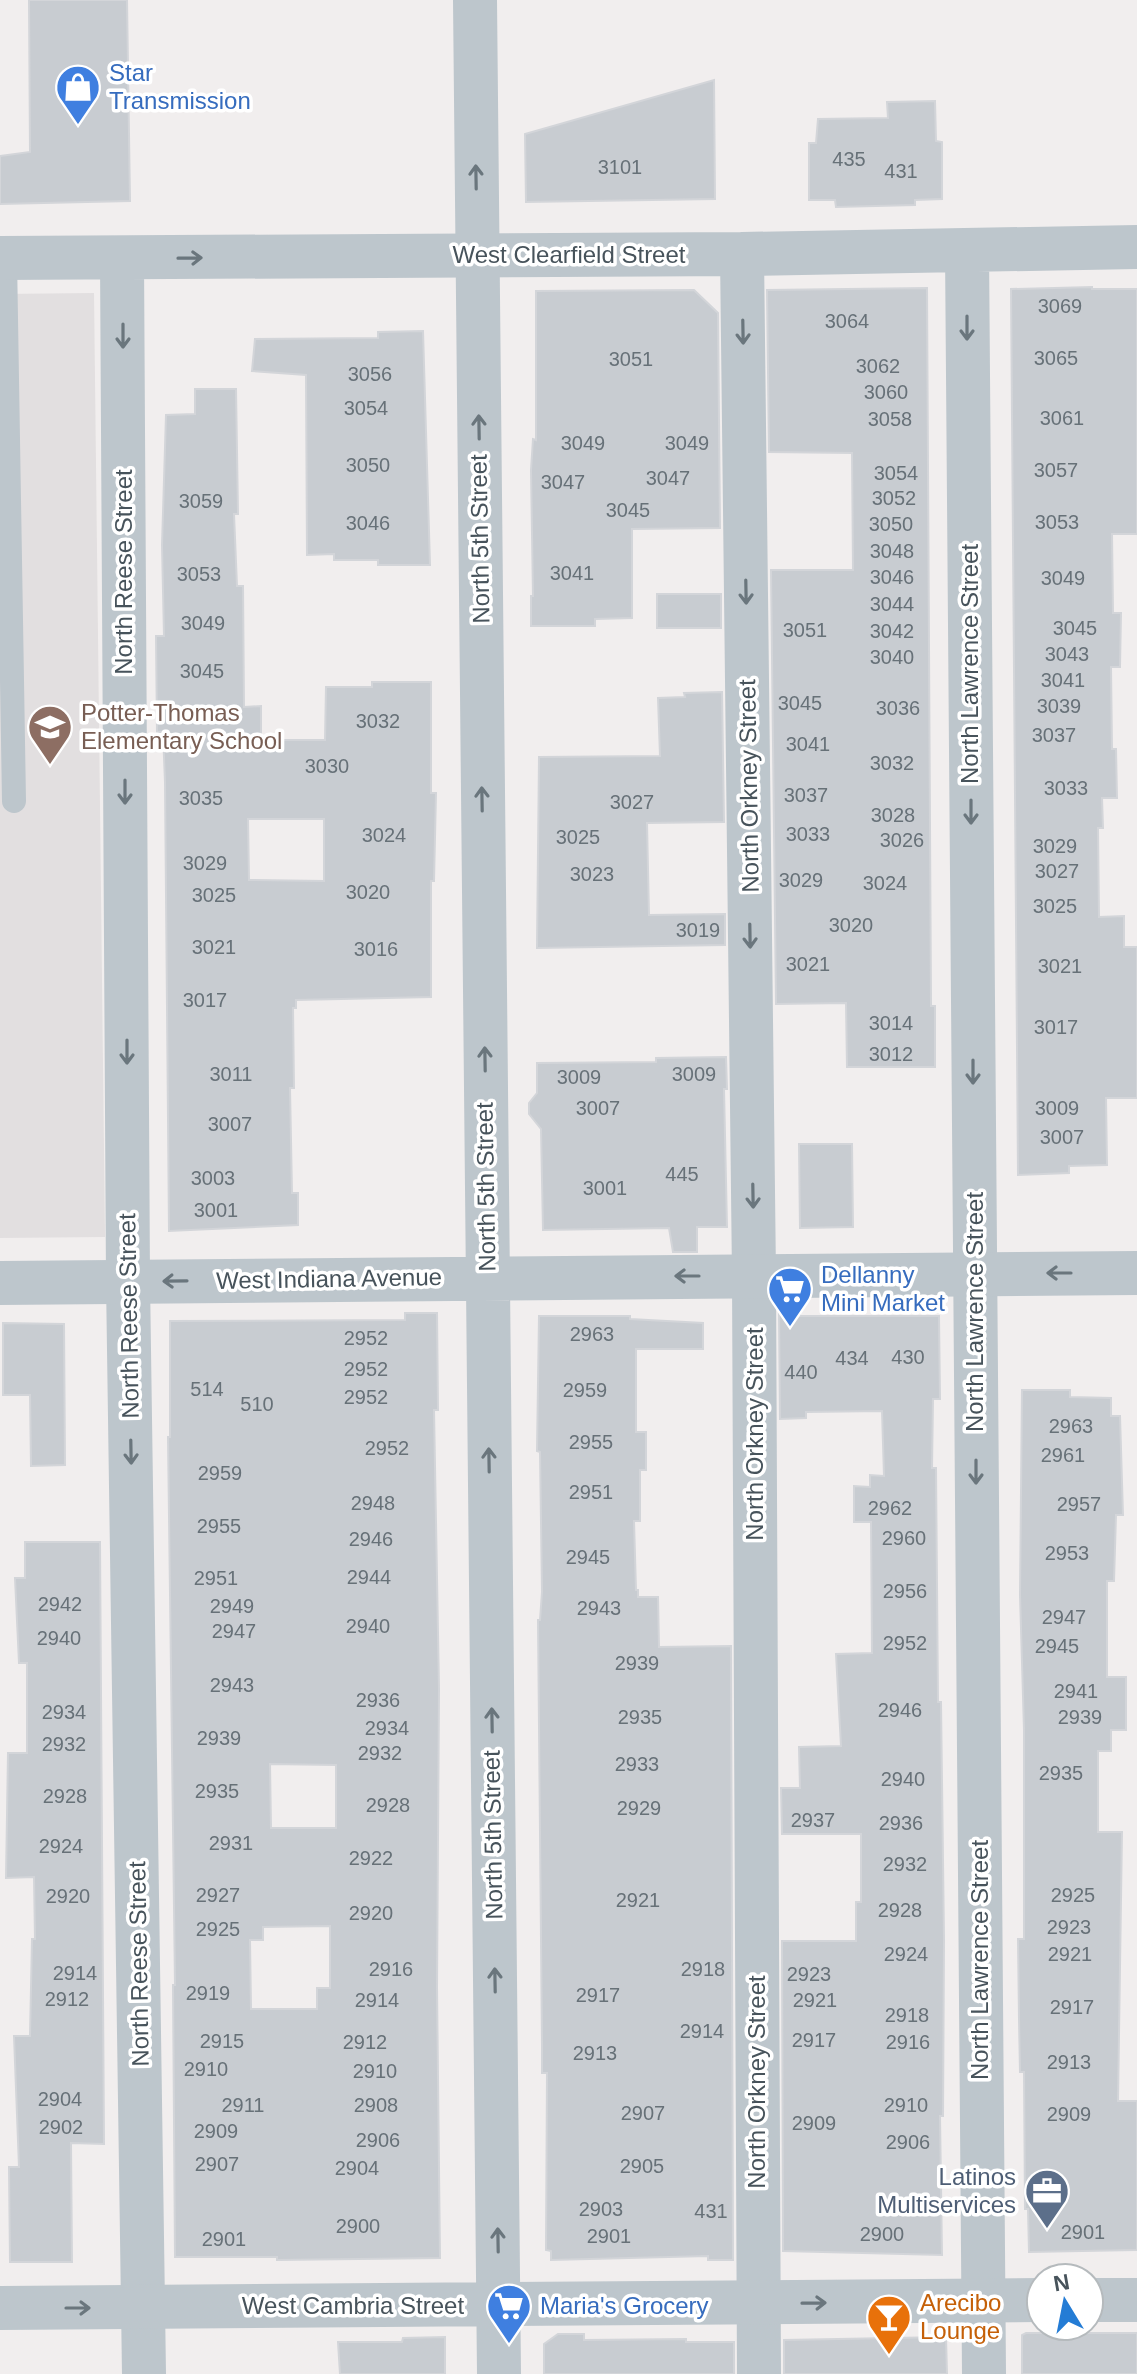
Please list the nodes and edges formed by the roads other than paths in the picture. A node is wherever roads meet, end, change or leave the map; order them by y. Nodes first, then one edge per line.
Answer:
1 (475, 0) edge
2 (1137, 247) edge
3 (967, 250) junction
4 (742, 254) junction
5 (477, 255) junction
6 (3, 258) edge
7 (122, 258) junction
8 (14, 801) dead end
9 (974, 1273) junction
10 (1137, 1273) edge
11 (754, 1276) junction
12 (487, 1277) junction
13 (128, 1281) junction
14 (0, 1283) edge
15 (983, 2300) junction
16 (1025, 2300) edge
17 (1105, 2300) edge
18 (1137, 2300) edge
19 (758, 2304) junction
20 (499, 2305) junction
21 (0, 2308) edge
22 (144, 2308) junction
23 (144, 2374) edge
24 (499, 2374) edge
25 (759, 2374) edge
26 (984, 2374) edge

5 -> 1 street, North 5th Street
2 - 3 street, West Clearfield Street
3 - 4 street, West Clearfield Street
3 -> 9 street, North Lawrence Street
4 - 5 street, West Clearfield Street
4 -> 11 street, North Orkney Street
7 -> 5 street, West Clearfield Street
12 -> 5 street, North 5th Street
6 - 7 street, West Clearfield Street
6 - 8 lane
7 -> 13 street, North Reese Street
10 -> 9 street, West Indiana Avenue
9 - 11 street, West Indiana Avenue
9 -> 15 street, North Lawrence Street
11 -> 12 street, West Indiana Avenue
11 - 19 street, North Orkney Street
12 -> 13 street, West Indiana Avenue
20 -> 12 street, North 5th Street
13 - 14 street, West Indiana Avenue
13 -> 22 street, North Reese Street
15 - 16 street, West Cambria Street
19 -> 15 street, West Cambria Street
15 - 26 street, North Lawrence Street
17 - 18 street
19 - 20 street, West Cambria Street
19 - 25 street, North Orkney Street
20 - 22 street, West Cambria Street
20 - 24 street, North 5th Street
21 -> 22 street, West Cambria Street
22 - 23 street, North Reese Street

